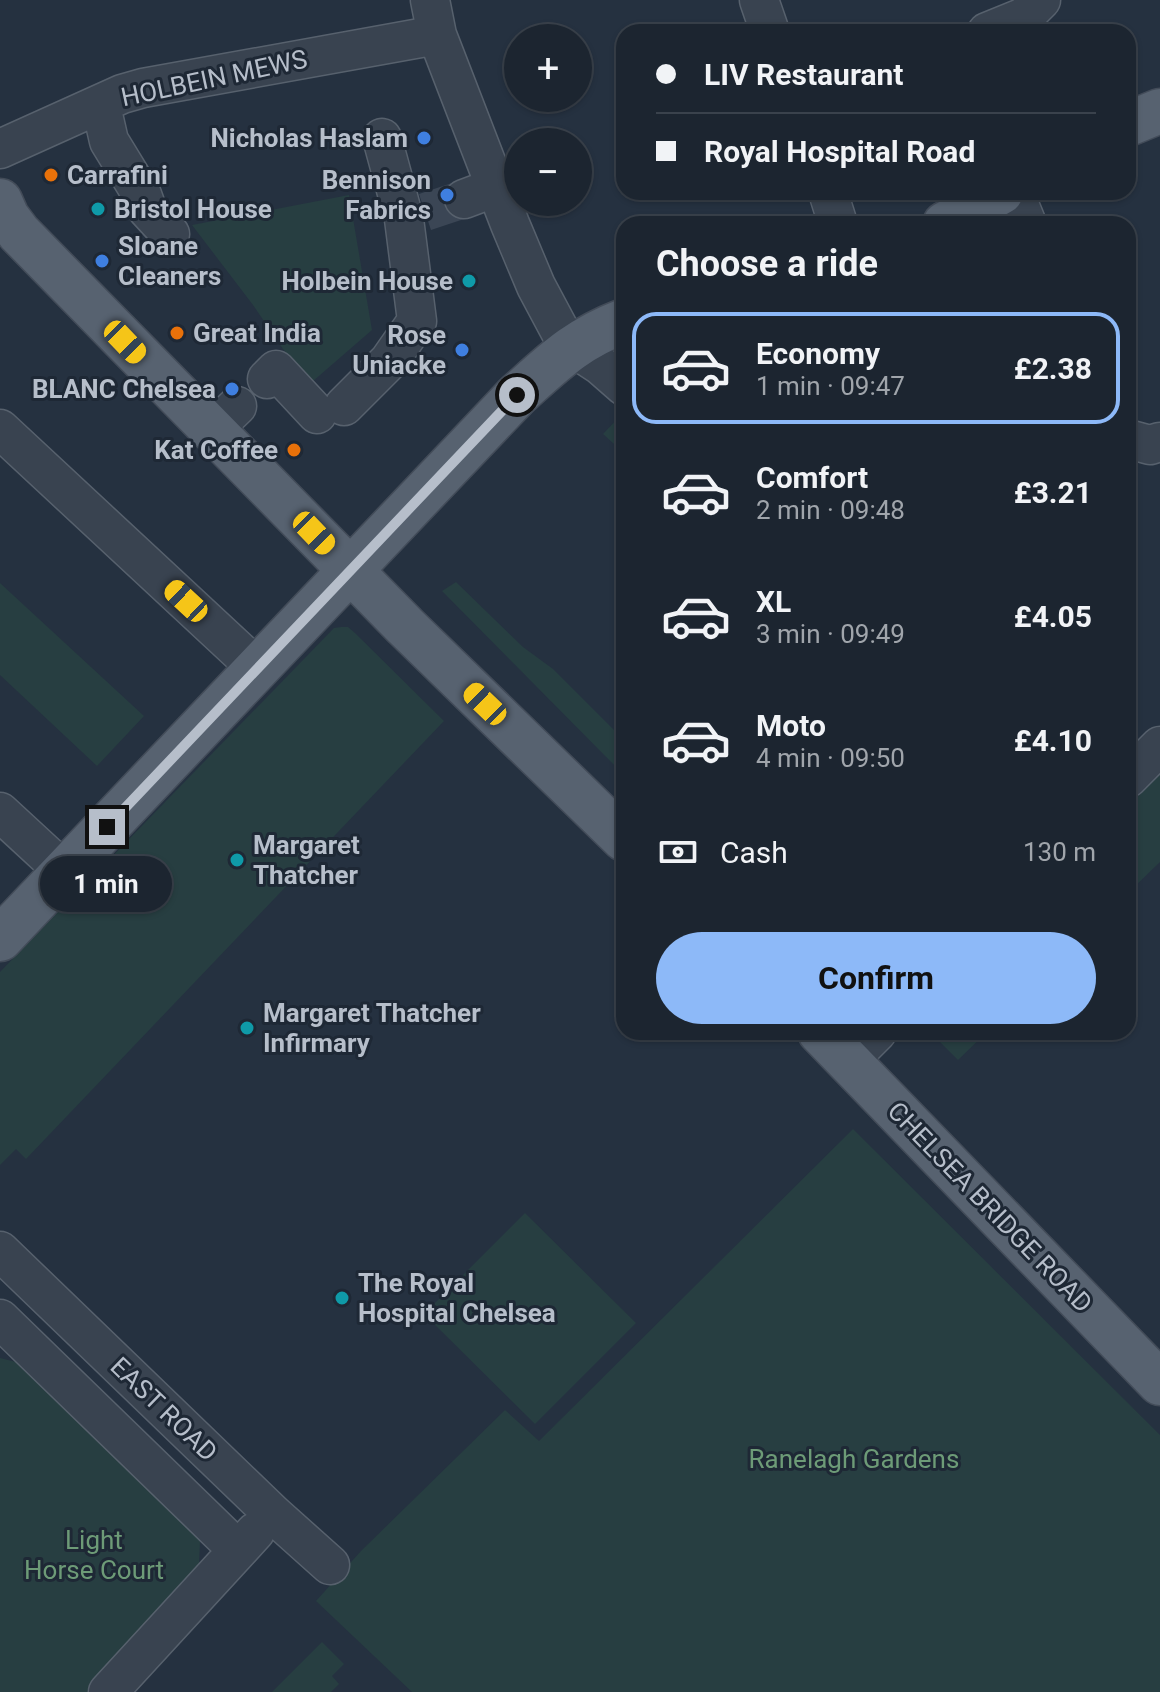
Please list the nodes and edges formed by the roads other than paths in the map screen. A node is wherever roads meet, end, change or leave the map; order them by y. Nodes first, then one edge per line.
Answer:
1 (759, 0) edge
2 (1041, 0) edge
3 (434, 17) edge
4 (767, 24) edge
5 (1007, 24) edge
6 (1160, 111) edge
7 (100, 112) junction
8 (1136, 121) edge
9 (382, 138) dead end
10 (0, 149) edge
11 (987, 200) edge
12 (959, 216) edge
13 (162, 222) dead end
14 (6, 229) edge
15 (616, 325) edge
16 (571, 346) junction
17 (267, 379) dead end
18 (616, 379) edge
19 (0, 429) edge
20 (1136, 441) edge
21 (1160, 442) edge
22 (351, 570) junction
23 (257, 668) junction
24 (1160, 746) edge
25 (1136, 770) edge
26 (0, 812) edge
27 (616, 831) edge
28 (65, 872) junction
29 (0, 939) edge
30 (849, 1041) edge
31 (0, 1251) edge
32 (30, 1281) junction
33 (0, 1317) edge
34 (1160, 1383) edge
35 (273, 1514) junction
36 (238, 1550) junction
37 (330, 1565) dead end
38 (108, 1692) edge

1 - 4 street
2 - 5 street
3 - 7 street, HOLBEIN MEWS
3 - 16 street
6 - 8 main road
7 - 10 street, HOLBEIN MEWS
7 - 13 street
9 - 17 street
11 - 12 main road
14 - 22 main road
15 - 16 main road
16 - 18 street
16 - 22 main road
19 - 23 street
20 - 21 street
22 - 23 main road
22 - 27 main road
23 - 28 main road
24 - 25 street
26 - 28 street
28 - 29 main road
30 - 34 main road, CHELSEA BRIDGE ROAD
31 - 32 street, EAST ROAD
32 - 33 street
32 - 35 street, EAST ROAD
33 - 36 street
35 - 36 street
35 - 37 street, EAST ROAD
36 - 38 street

